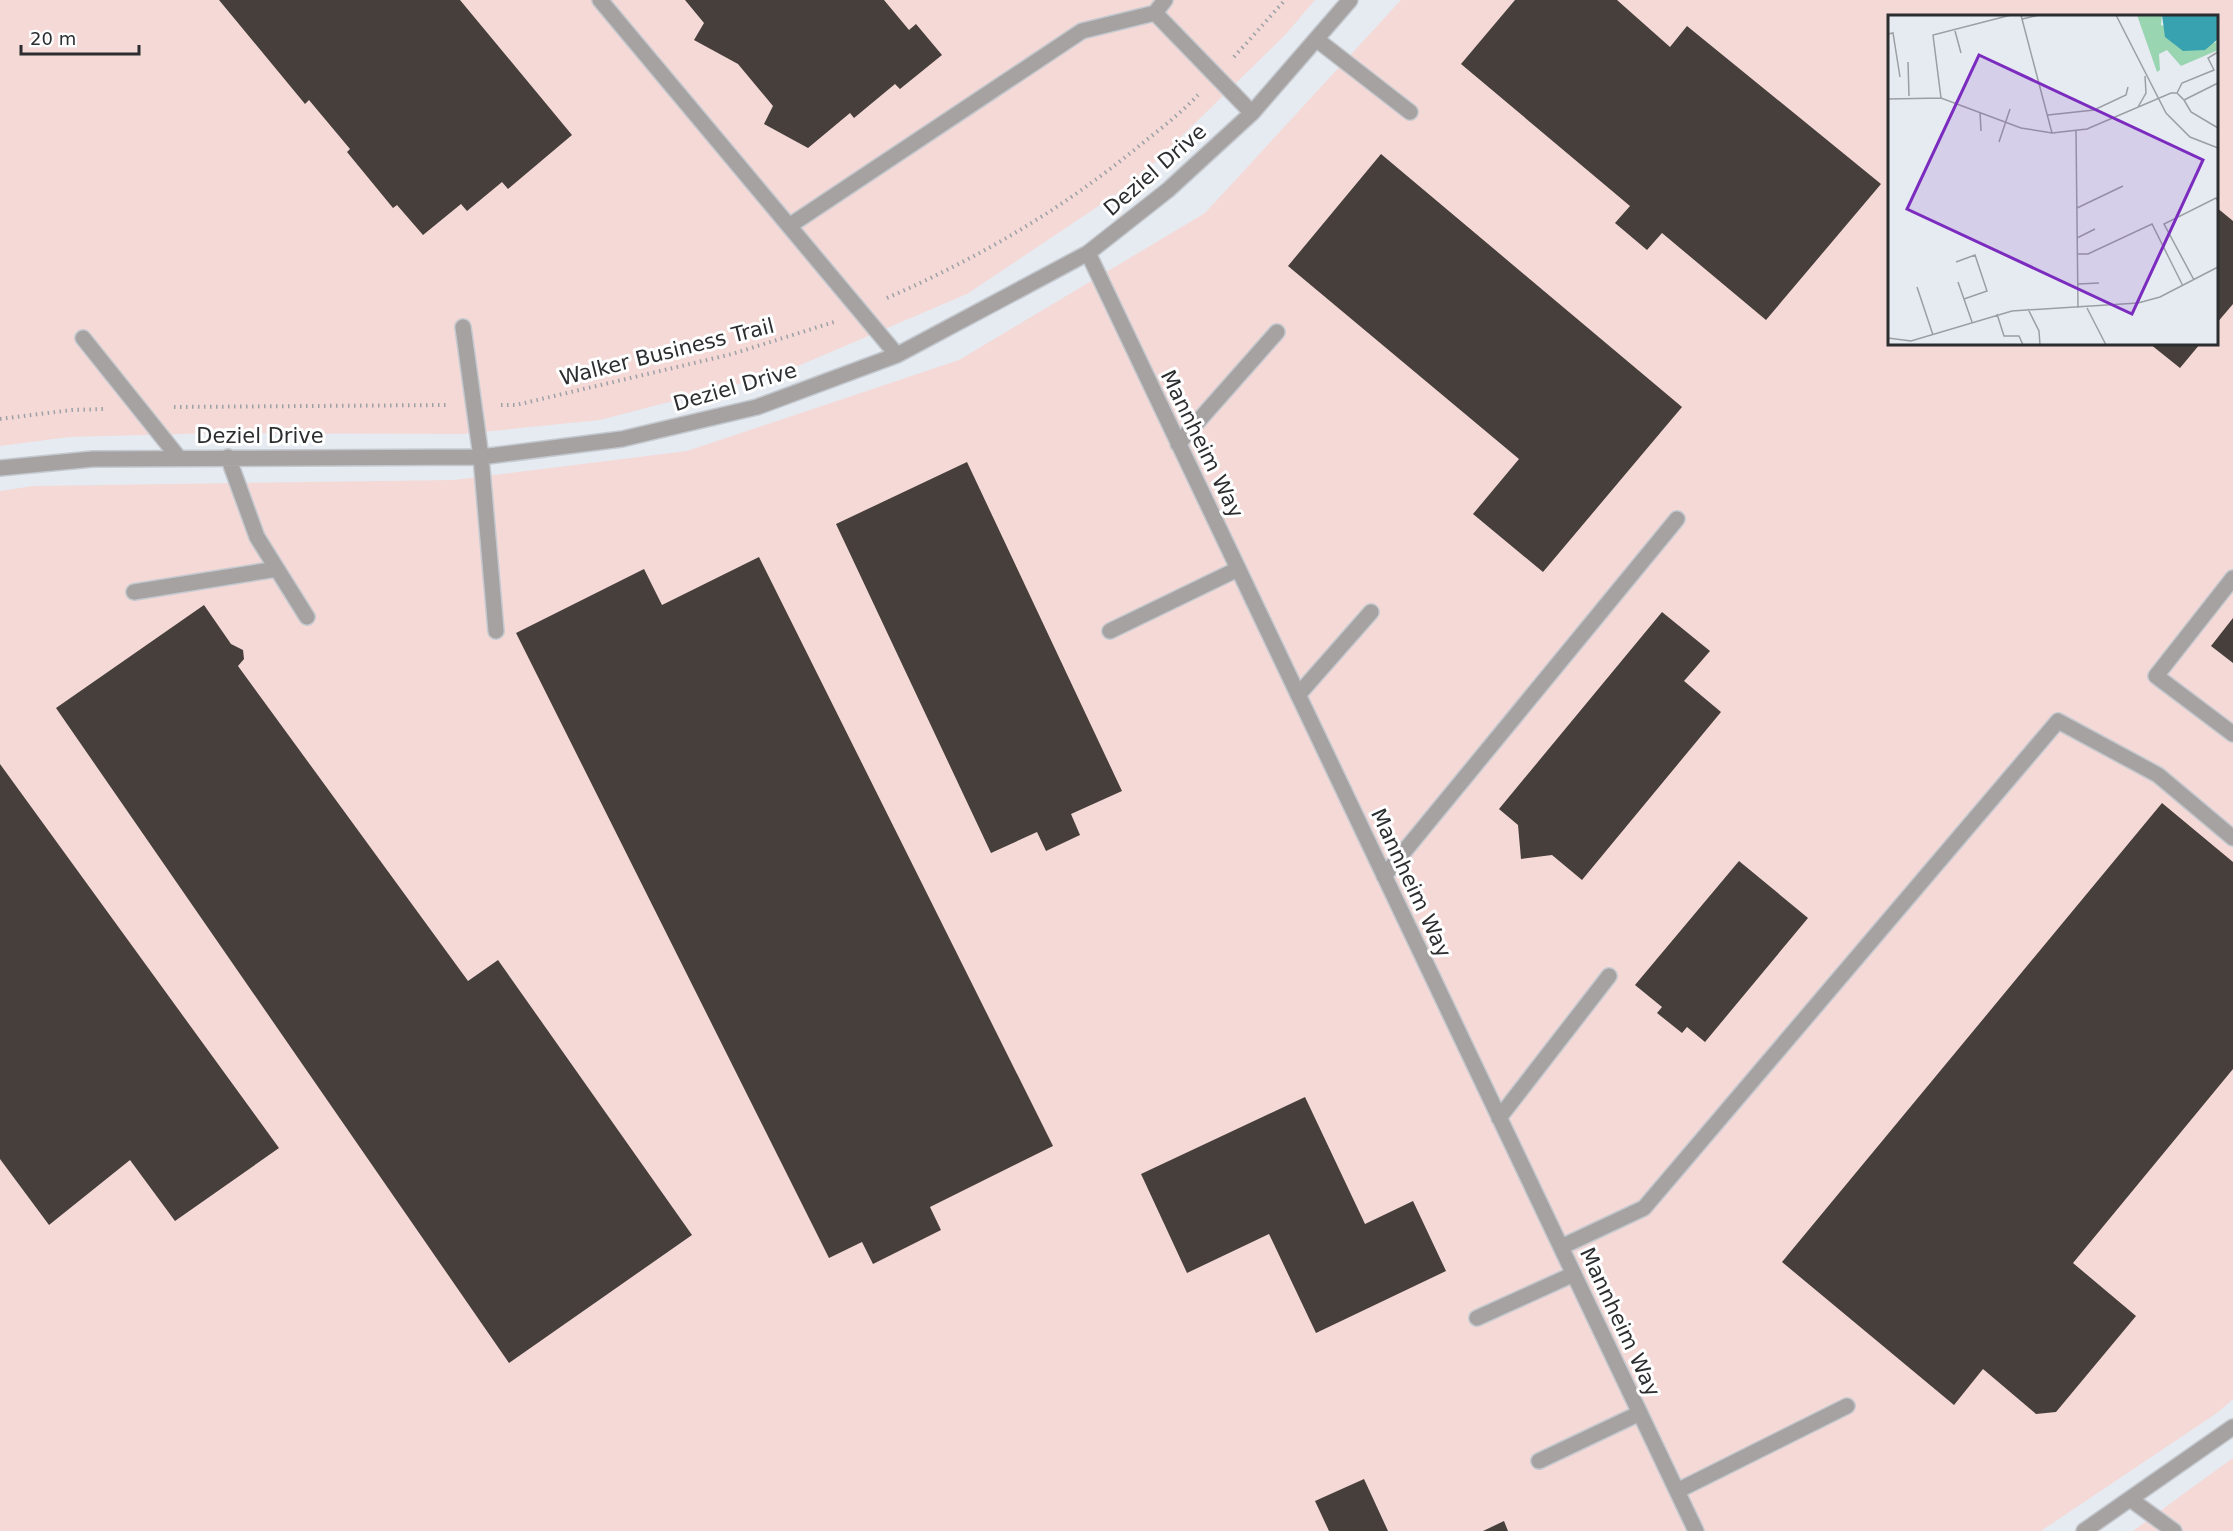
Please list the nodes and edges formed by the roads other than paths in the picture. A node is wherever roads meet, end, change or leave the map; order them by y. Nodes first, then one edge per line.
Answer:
1 (600, 0) edge
2 (1165, 0) edge
3 (1350, 0) edge
4 (1155, 13) junction
5 (1316, 39) junction
6 (1410, 112) dead end
7 (1252, 113) junction
8 (789, 226) junction
9 (1088, 253) junction
10 (463, 327) dead end
11 (1277, 332) dead end
12 (83, 338) dead end
13 (897, 355) junction
14 (1178, 444) junction
15 (228, 457) junction
16 (481, 457) junction
17 (178, 458) junction
18 (0, 468) edge
19 (1677, 519) dead end
20 (277, 569) junction
21 (1238, 569) junction
22 (2233, 578) edge
23 (134, 592) dead end
24 (1371, 612) dead end
25 (308, 617) dead end
26 (496, 631) dead end
27 (1110, 631) dead end
28 (1298, 695) junction
29 (2233, 734) edge
30 (2233, 838) edge
31 (1384, 876) junction
32 (1609, 976) dead end
33 (1500, 1118) junction
34 (1561, 1247) junction
35 (1574, 1274) junction
36 (1477, 1318) dead end
37 (1847, 1406) dead end
38 (1640, 1413) junction
39 (2233, 1428) edge
40 (1539, 1461) dead end
41 (1677, 1491) junction
42 (2130, 1499) junction
43 (1696, 1531) edge
44 (2084, 1531) edge
45 (2174, 1531) edge

1 - 8 street
2 - 4 street
3 - 5 street, Deziel Drive
4 - 7 street
4 - 8 street
5 - 6 street
5 - 7 street, Deziel Drive
7 - 9 street, Deziel Drive
8 - 13 street
9 - 13 street, Deziel Drive
9 - 14 street, Mannheim Way
10 - 16 street
11 - 14 street
12 - 17 street
13 - 16 street, Deziel Drive
14 - 21 street, Mannheim Way
15 - 16 street, Deziel Drive
15 - 17 street, Deziel Drive
15 - 20 street
16 - 26 street
17 - 18 street, Deziel Drive
19 - 31 street
20 - 23 street
20 - 25 street
21 - 27 street
21 - 28 street, Mannheim Way
22 - 29 street
24 - 28 street
28 - 31 street, Mannheim Way
30 - 34 street
31 - 33 street, Mannheim Way
32 - 33 street
33 - 34 street, Mannheim Way
34 - 35 street, Mannheim Way
35 - 36 street
35 - 38 street, Mannheim Way
37 - 41 street
38 - 40 street
38 - 41 street, Mannheim Way
39 - 42 street
41 - 43 street, Mannheim Way
42 - 44 street
42 - 45 street

